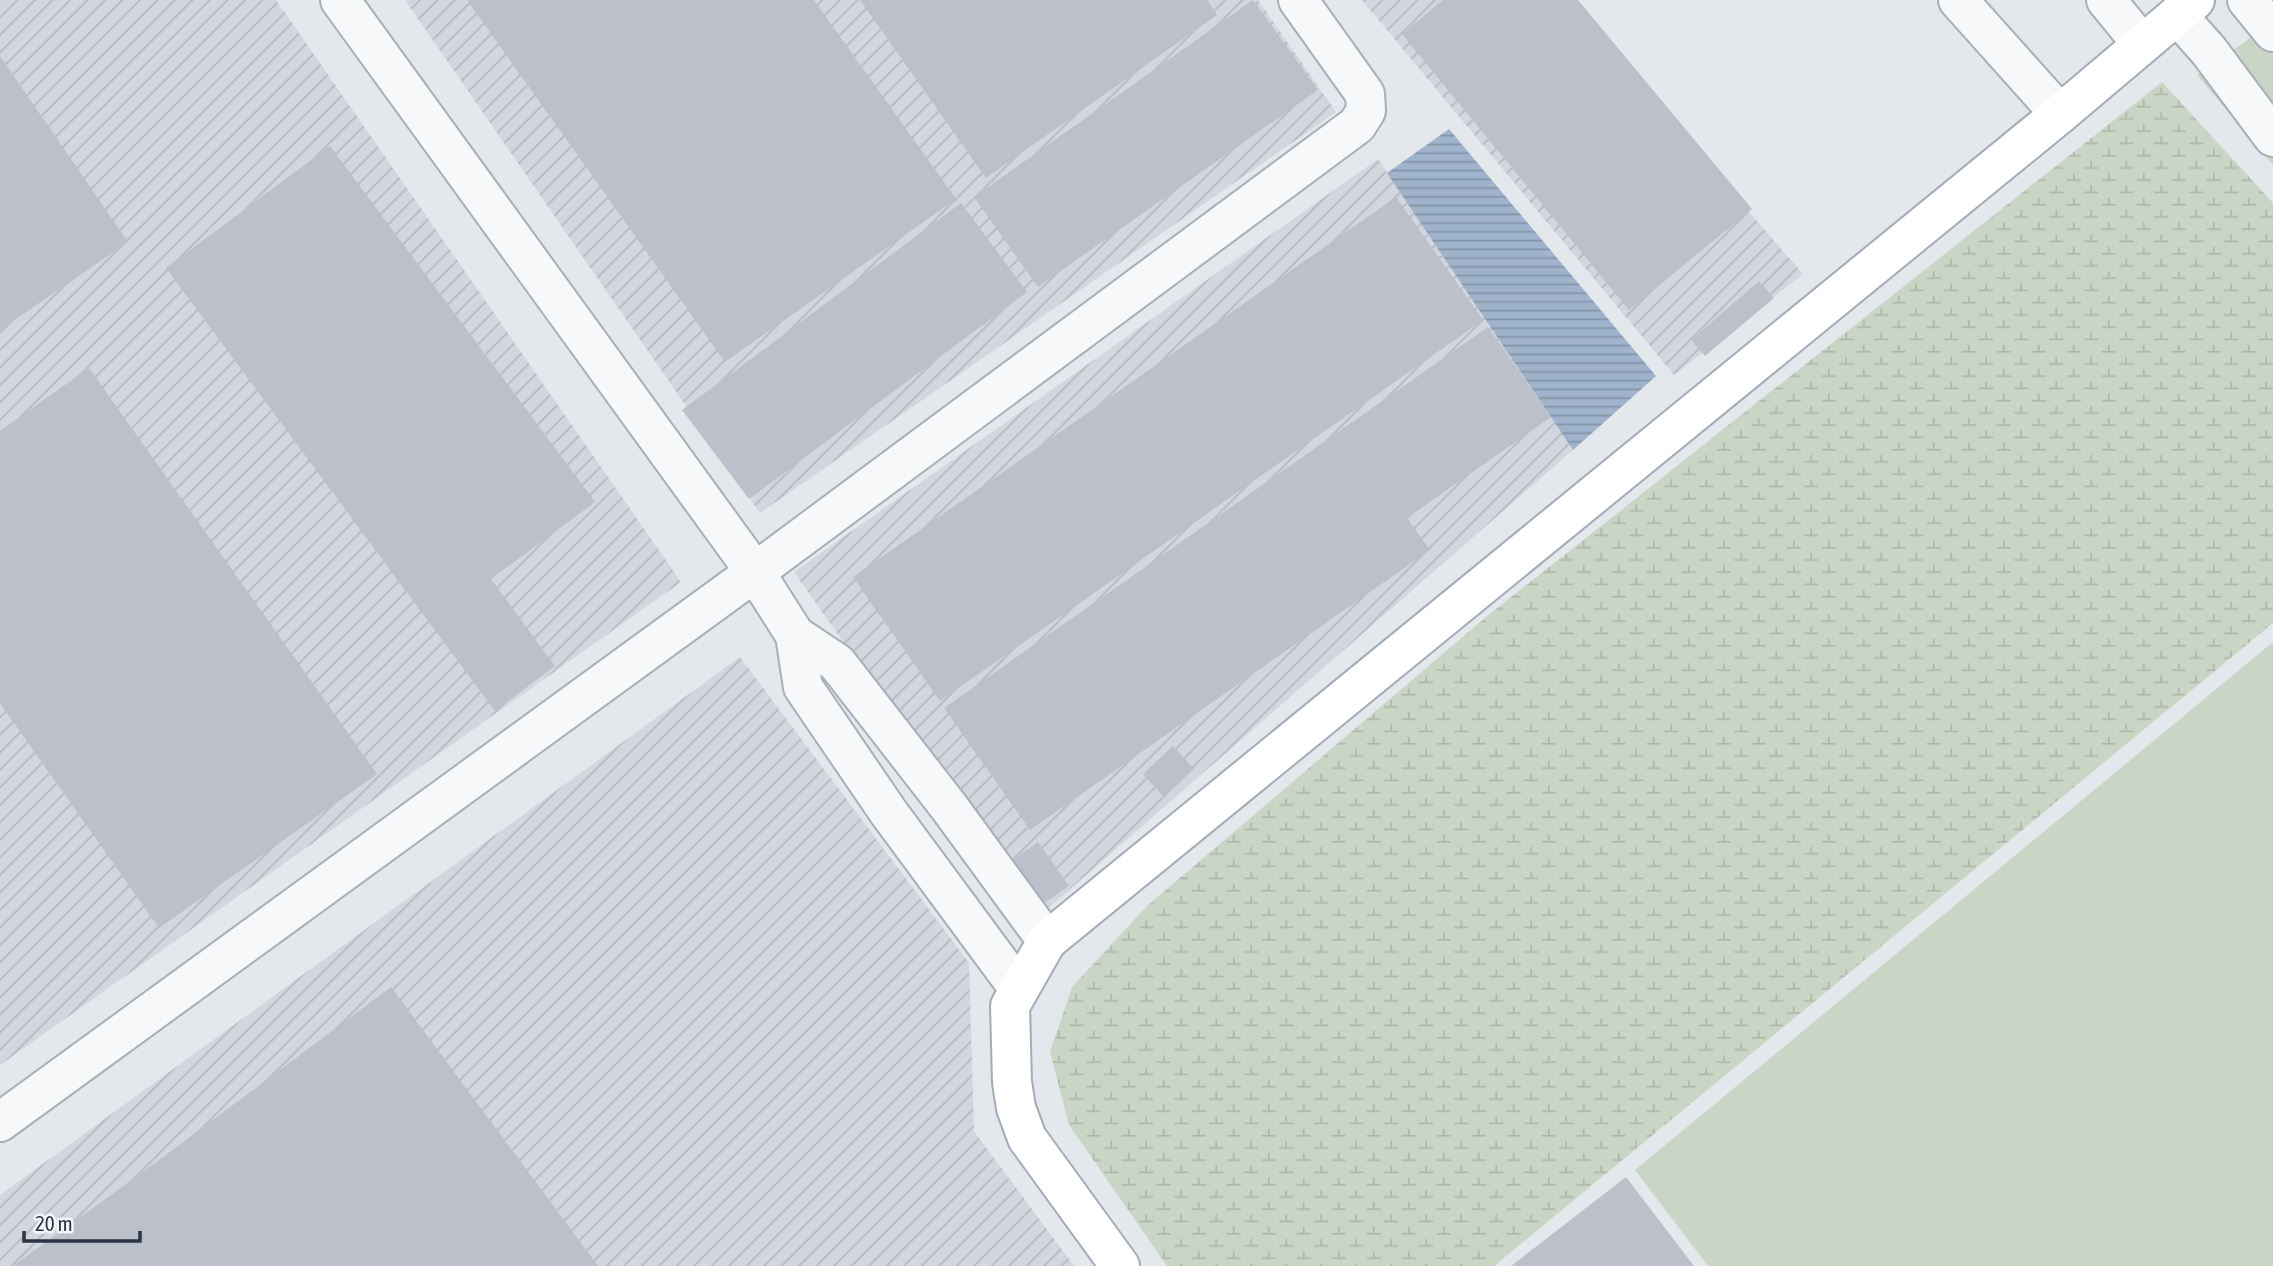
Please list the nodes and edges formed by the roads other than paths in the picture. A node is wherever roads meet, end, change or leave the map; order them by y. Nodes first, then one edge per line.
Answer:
1 (340, 0) edge
2 (1298, 0) edge
3 (1958, 0) edge
4 (2106, 0) edge
5 (2247, 0) edge
6 (2186, 8) edge
7 (2273, 32) edge
8 (2142, 44) junction
9 (2060, 114) junction
10 (2273, 137) edge
11 (755, 572) junction
12 (795, 635) junction
13 (1047, 941) junction
14 (1019, 989) junction
15 (0, 1122) edge
16 (1120, 1266) edge

1 - 11 street
2 - 11 street
3 - 9 street
4 - 8 street
5 - 7 street
6 - 8 main road
6 - 10 street
8 - 9 main road
9 - 13 main road
11 - 12 street
11 - 15 street
12 - 13 street
12 - 14 street
13 - 14 main road
14 - 16 main road

